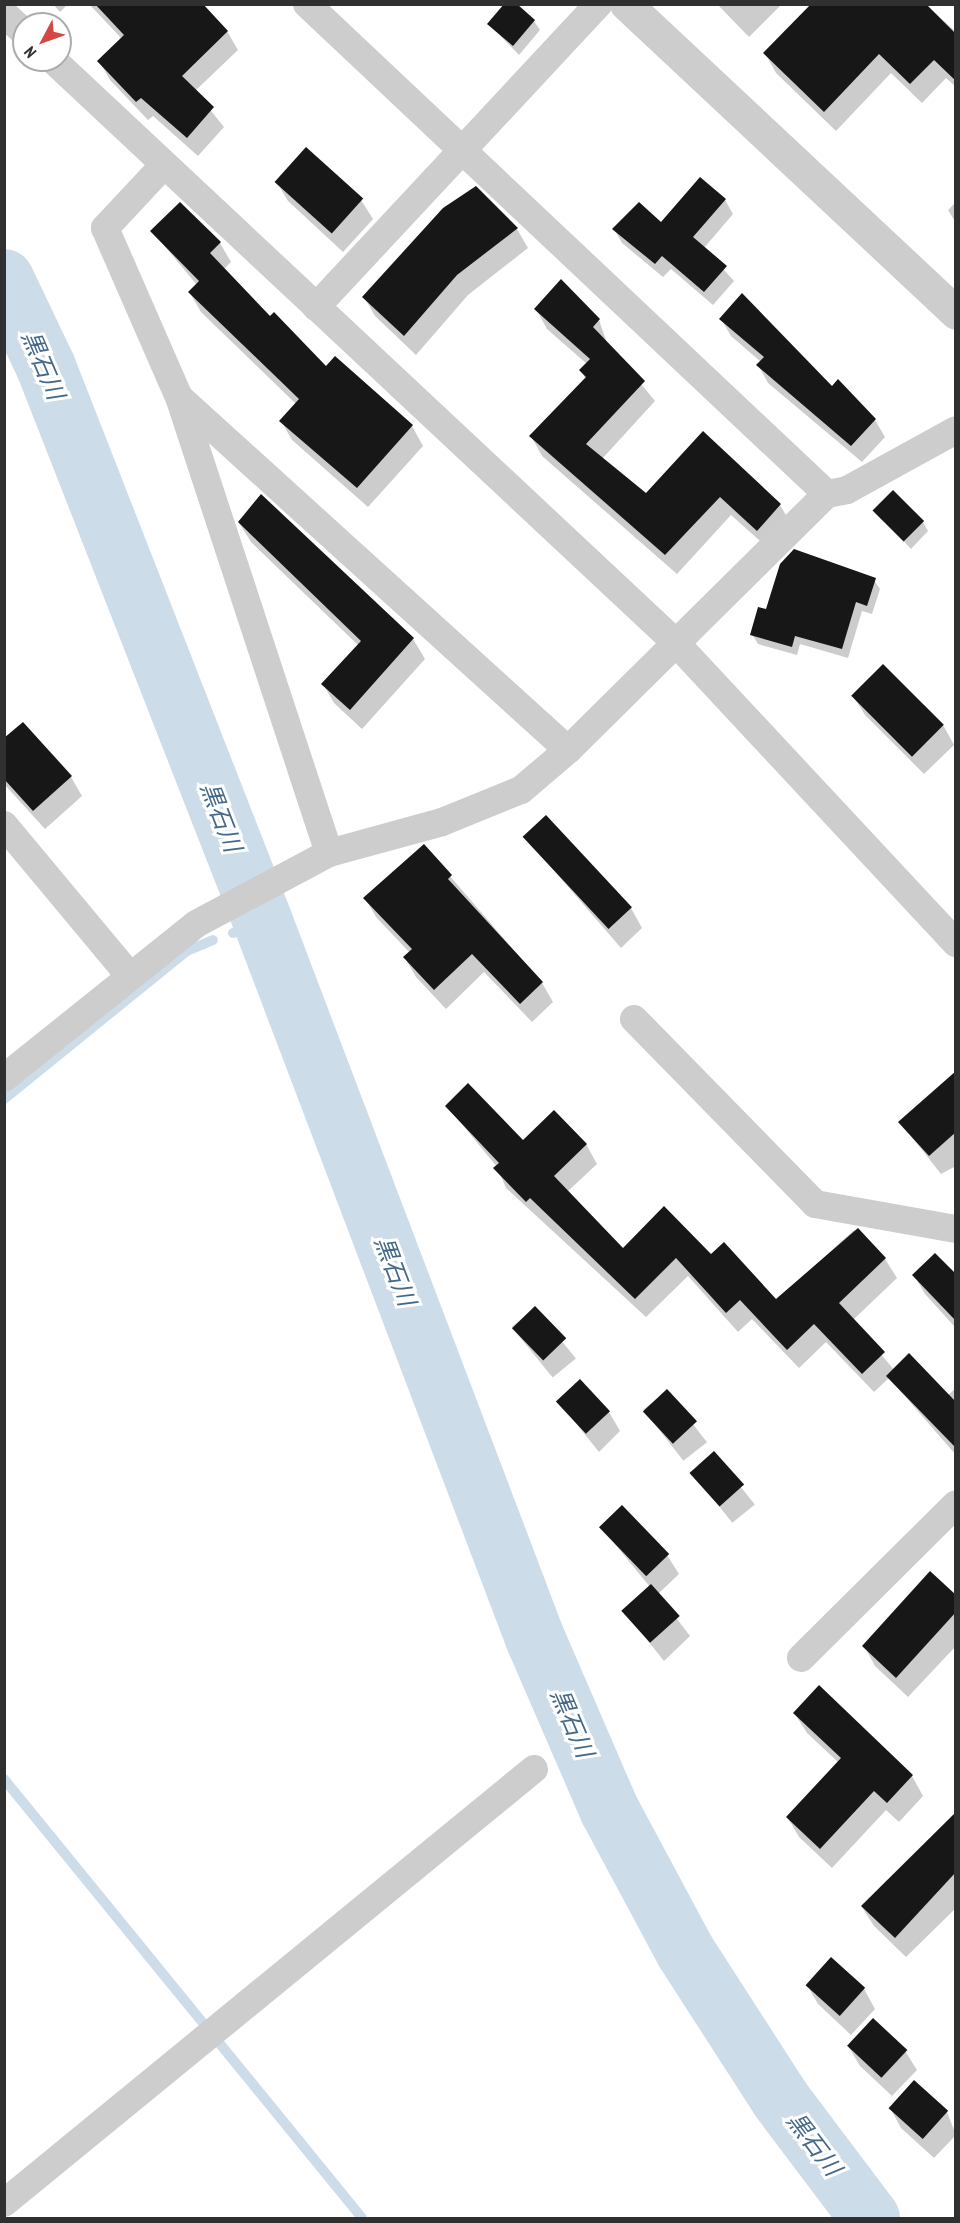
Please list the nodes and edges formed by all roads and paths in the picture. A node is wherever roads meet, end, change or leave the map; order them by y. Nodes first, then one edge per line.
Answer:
1 (307, 4) edge
2 (599, 4) edge
3 (626, 4) edge
4 (65, 72) edge
5 (464, 149) junction
6 (163, 166) junction
7 (316, 307) junction
8 (956, 313) edge
9 (179, 397) junction
10 (956, 430) edge
11 (827, 494) junction
12 (675, 642) junction
13 (568, 750) junction
14 (4, 825) edge
15 (329, 853) junction
16 (956, 943) edge
17 (129, 975) junction
18 (634, 1019) dead end
19 (4, 1078) edge
20 (956, 1229) edge
21 (955, 1506) edge
22 (801, 1658) dead end
23 (534, 1769) dead end
24 (4, 2203) edge

1 - 5 street
2 - 5 street
3 - 8 street
4 - 6 street
5 - 7 street
5 - 11 street
6 - 7 street
6 - 9 street
7 - 12 street
9 - 13 street
9 - 15 street
10 - 11 street
11 - 12 street
12 - 13 street
12 - 16 street
13 - 15 street
14 - 17 street
15 - 17 street
17 - 19 street
18 - 20 street
21 - 22 street
23 - 24 street

